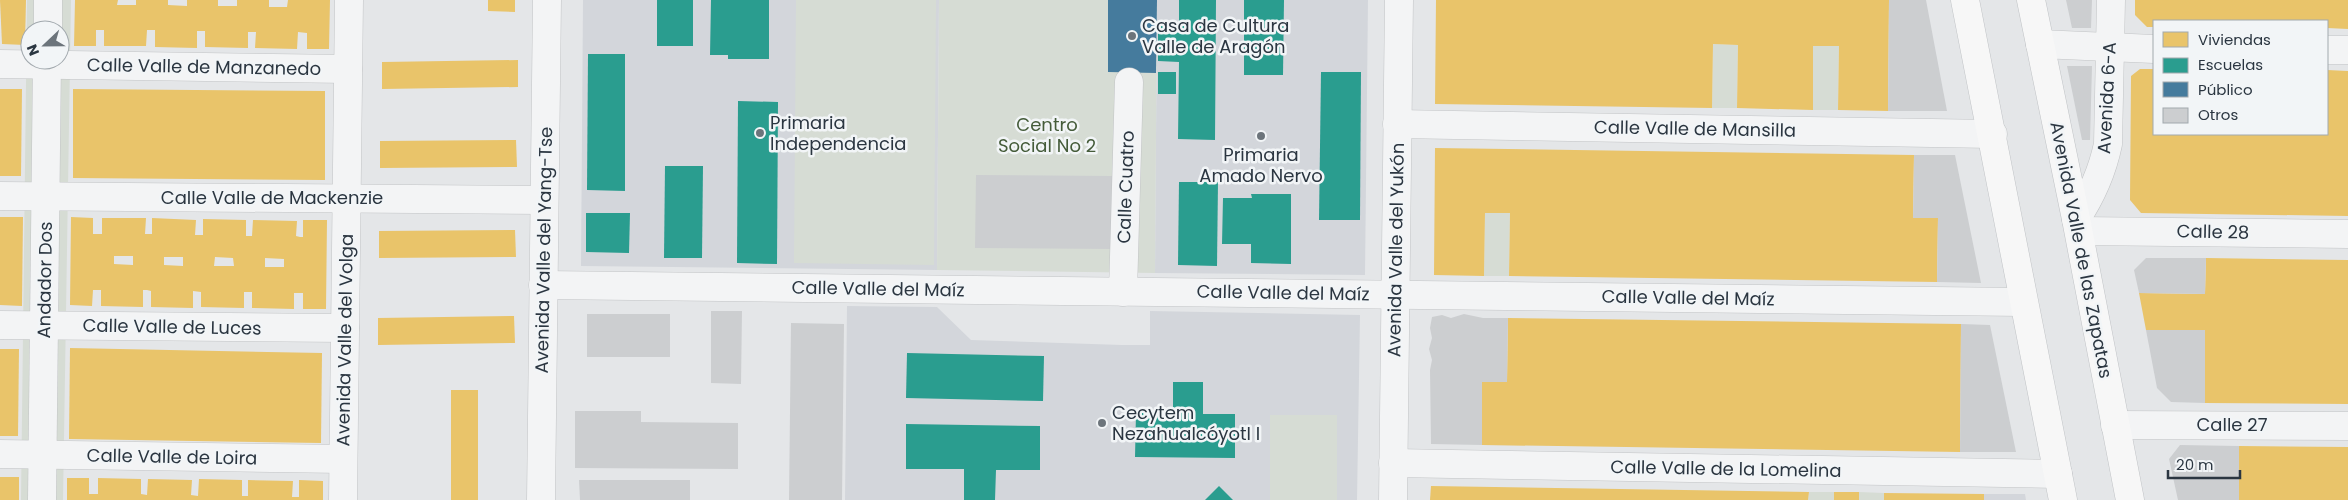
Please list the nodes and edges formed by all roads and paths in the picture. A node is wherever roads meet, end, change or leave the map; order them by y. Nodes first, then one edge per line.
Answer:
1 (48, 0) edge
2 (349, 0) edge
3 (547, 0) edge
4 (1399, 0) edge
5 (1966, 0) edge
6 (2031, 0) edge
7 (2111, 0) edge
8 (48, 20) edge
9 (2040, 44) junction
10 (2110, 48) junction
11 (2153, 48) edge
12 (2328, 50) edge
13 (2348, 50) edge
14 (20, 63) edge
15 (70, 63) edge
16 (0, 64) edge
17 (348, 69) junction
18 (47, 70) edge
19 (1129, 82) dead end
20 (1398, 124) junction
21 (1993, 134) junction
22 (0, 196) edge
23 (46, 196) junction
24 (347, 198) junction
25 (544, 200) junction
26 (2077, 225) junction
27 (2348, 234) edge
28 (543, 285) junction
29 (1123, 292) junction
30 (1395, 295) junction
31 (2023, 302) junction
32 (0, 325) edge
33 (44, 326) junction
34 (345, 328) junction
35 (2116, 425) junction
36 (2348, 426) edge
37 (0, 454) edge
38 (42, 455) junction
39 (343, 459) junction
40 (1393, 463) junction
41 (2061, 487) edge
42 (42, 500) edge
43 (343, 500) edge
44 (541, 500) edge
45 (1393, 500) edge
46 (2130, 500) edge

1 - 8 street
2 - 17 street, Avenida Valle del Volga
3 - 25 street, Avenida Valle del Yang-Tse
4 - 20 street, Avenida Valle del Yukón
5 - 21 main road
6 - 9 main road, Avenida Valle de las Zapatas
7 - 10 street, Avenida 6-A
9 - 10 street
9 - 26 main road, Avenida Valle de las Zapatas
10 - 11 street
10 - 26 street, Avenida 6-A
12 - 13 street
14 - 16 street, Calle Valle de Manzanedo
15 - 17 street, Calle Valle de Manzanedo
17 - 24 street, Avenida Valle del Volga
18 - 23 street, Andador Dos
19 - 29 street, Calle Cuatro
20 - 21 street, Calle Valle de Mansilla
20 - 30 street, Avenida Valle del Yukón
21 - 31 main road
22 - 23 street, Calle Valle de Mackenzie
23 - 24 street, Calle Valle de Mackenzie
23 - 33 street, Andador Dos
24 - 25 street, Calle Valle de Mackenzie
24 - 34 street, Avenida Valle del Volga
25 - 28 street, Avenida Valle del Yang-Tse
26 - 27 street, Calle 28
26 - 35 main road, Avenida Valle de las Zapatas
28 - 29 street, Calle Valle del Maíz
28 - 44 street, Avenida Valle del Yang-Tse
29 - 30 street, Calle Valle del Maíz
30 - 31 street, Calle Valle del Maíz
30 - 40 street, Avenida Valle del Yukón
31 - 41 main road
32 - 33 street, Calle Valle de Luces
33 - 34 street, Calle Valle de Luces
33 - 38 street, Andador Dos
34 - 39 street, Avenida Valle del Volga
35 - 36 street, Calle 27
35 - 46 main road, Avenida Valle de las Zapatas
37 - 38 street, Calle Valle de Loira
38 - 39 street, Calle Valle de Loira
38 - 42 street, Andador Dos
39 - 43 street, Avenida Valle del Volga
40 - 41 street, Calle Valle de la Lomelina
40 - 45 street, Avenida Valle del Yukón

